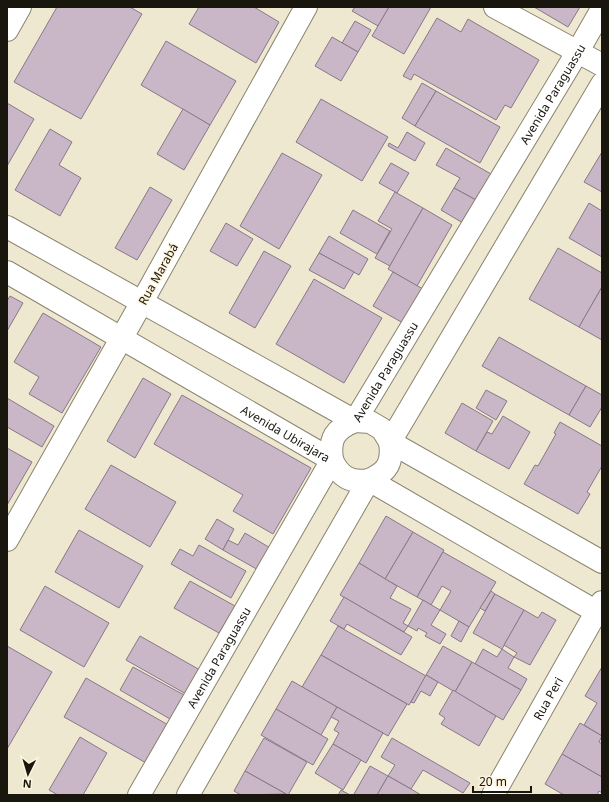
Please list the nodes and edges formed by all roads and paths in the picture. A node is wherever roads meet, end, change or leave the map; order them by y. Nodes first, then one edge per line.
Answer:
1 (20, 7) edge
2 (306, 7) edge
3 (495, 7) edge
4 (602, 9) edge
5 (7, 30) edge
6 (578, 51) junction
7 (602, 65) edge
8 (602, 84) edge
9 (7, 227) edge
10 (7, 272) edge
11 (142, 302) junction
12 (122, 339) junction
13 (355, 421) junction
14 (390, 442) junction
15 (332, 460) junction
16 (369, 480) junction
17 (7, 540) edge
18 (602, 562) edge
19 (600, 609) edge
20 (139, 795) edge
21 (188, 795) edge
22 (493, 795) edge

1 - 5 main road
2 - 11 main road, Rua Marabá
3 - 6 main road
4 - 6 main road, Avenida Paraguassu
6 - 7 main road
6 - 13 main road, Avenida Paraguassu
8 - 14 main road
9 - 11 main road
10 - 12 main road, Avenida Ubirajara
11 - 12 main road, Rua Marabá
11 - 13 main road
12 - 15 main road, Avenida Ubirajara
12 - 17 main road, Rua Marabá
13 - 14 main road
13 - 15 main road, Avenida Paraguassu
14 - 16 main road
14 - 18 main road
15 - 16 main road, Avenida Ubirajara
15 - 20 main road, Avenida Paraguassu
16 - 19 main road, Avenida Ubirajara
16 - 21 main road
19 - 22 main road, Rua Peri

